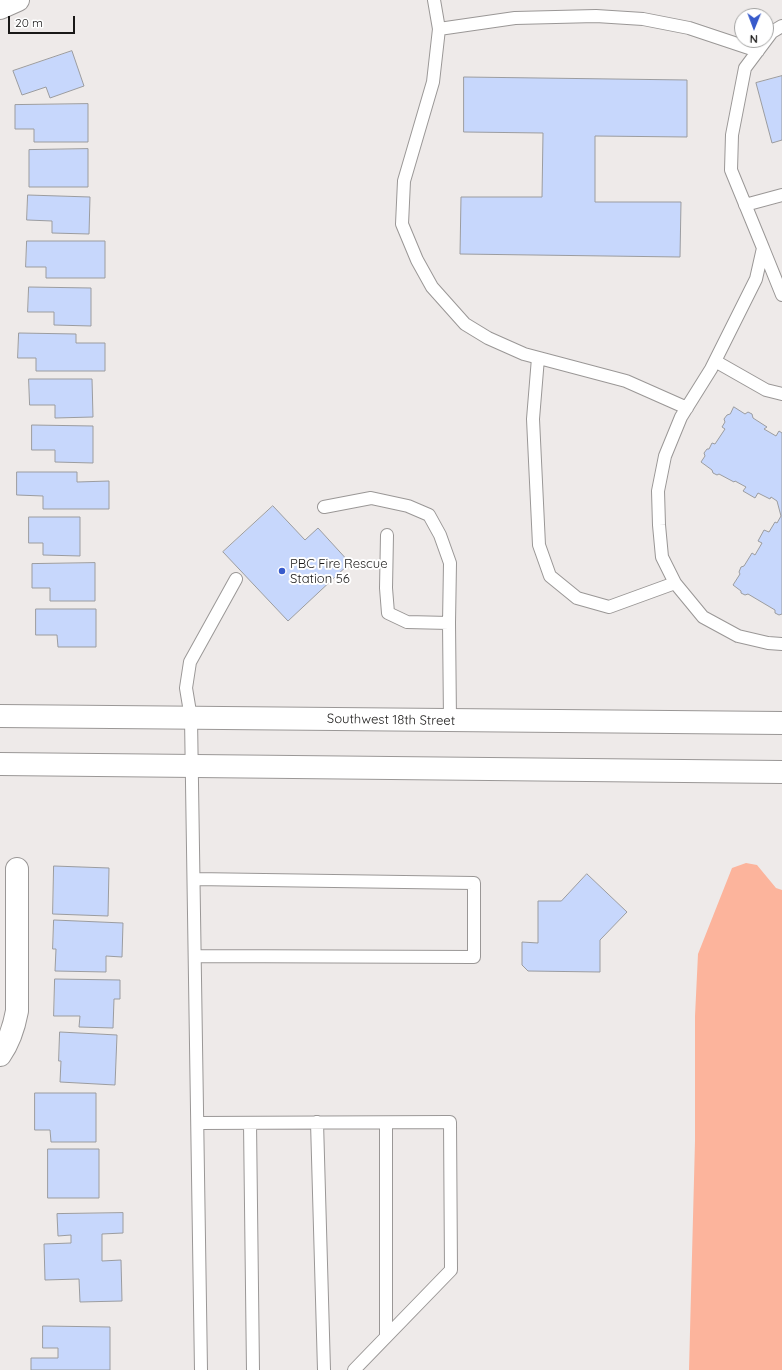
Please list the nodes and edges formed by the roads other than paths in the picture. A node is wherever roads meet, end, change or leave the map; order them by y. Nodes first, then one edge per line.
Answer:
1 (18, 0) edge
2 (434, 0) edge
3 (0, 8) edge
4 (782, 26) edge
5 (439, 29) junction
6 (758, 51) junction
7 (782, 195) edge
8 (745, 204) junction
9 (763, 248) junction
10 (782, 295) edge
11 (538, 358) junction
12 (715, 361) junction
13 (782, 394) edge
14 (687, 408) junction
15 (324, 507) dead end
16 (387, 535) dead end
17 (236, 579) dead end
18 (675, 583) junction
19 (449, 623) junction
20 (782, 644) edge
21 (0, 716) edge
22 (192, 718) junction
23 (450, 720) junction
24 (782, 724) edge
25 (0, 764) edge
26 (192, 766) junction
27 (782, 772) edge
28 (17, 868) dead end
29 (194, 879) junction
30 (195, 956) junction
31 (8, 969) edge
32 (0, 1055) edge
33 (317, 1122) junction
34 (198, 1123) junction
35 (250, 1123) junction
36 (386, 1123) junction
37 (386, 1337) junction
38 (201, 1370) edge
39 (253, 1370) edge
40 (324, 1370) edge
41 (354, 1370) edge

1 - 3 main road
2 - 5 lane
4 - 6 lane
5 - 6 lane
5 - 11 lane
6 - 8 lane
7 - 8 lane
8 - 9 lane
9 - 10 lane
9 - 12 lane
11 - 14 lane
11 - 18 lane
12 - 13 lane
12 - 14 lane
14 - 18 lane
15 - 19 lane
16 - 19 lane
17 - 22 lane
18 - 20 lane
19 - 23 lane
21 - 22 main road, Southwest 18th Street
22 - 23 main road, Southwest 18th Street
22 - 26 lane
23 - 24 main road, Southwest 18th Street
25 - 26 main road
26 - 27 main road
26 - 29 lane
28 - 31 main road
29 - 30 lane
29 - 30 lane
30 - 34 lane
31 - 32 main road
33 - 35 lane
33 - 36 lane
33 - 40 lane
34 - 35 lane
34 - 38 lane
35 - 39 lane
36 - 37 lane
36 - 37 lane
37 - 41 lane

